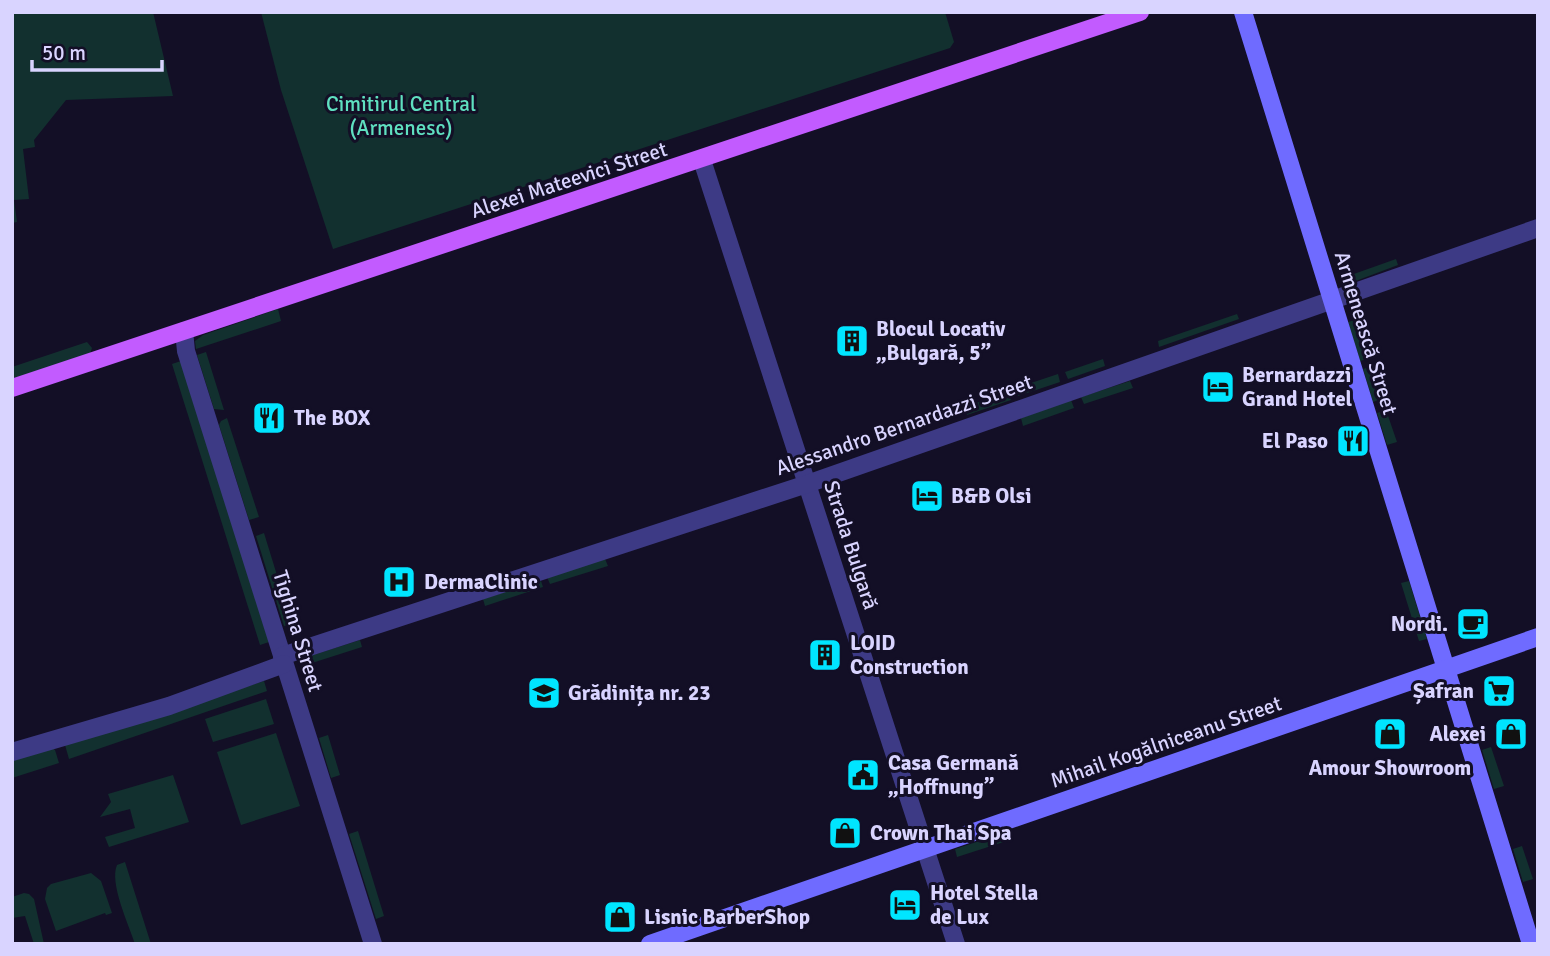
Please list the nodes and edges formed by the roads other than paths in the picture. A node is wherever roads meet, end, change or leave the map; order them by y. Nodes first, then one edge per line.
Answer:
1 (1140, 12) edge
2 (1243, 12) edge
3 (702, 160) junction
4 (1538, 228) edge
5 (1332, 301) junction
6 (184, 331) junction
7 (12, 387) edge
8 (807, 484) junction
9 (1538, 637) edge
10 (283, 660) junction
11 (1446, 667) junction
12 (12, 752) edge
13 (927, 850) junction
14 (373, 944) edge
15 (650, 944) edge
16 (956, 944) edge
17 (1531, 944) edge

1 - 3 main road, Alexei Mateevici Street
2 - 5 main road, Armenească Street
3 - 6 main road, Alexei Mateevici Street
3 - 8 street, Strada Bulgară
4 - 5 street, Alessandro Bernardazzi Street
5 - 8 street, Alessandro Bernardazzi Street
5 - 11 main road, Armenească Street
6 - 7 main road, Alexei Mateevici Street
6 - 10 street, Tighina Street
8 - 10 street, Alessandro Bernardazzi Street
8 - 13 street, Strada Bulgară
9 - 11 main road, Mihail Kogălniceanu Street
10 - 12 street, Alessandro Bernardazzi Street
10 - 14 street, Tighina Street
11 - 13 main road, Mihail Kogălniceanu Street
11 - 17 main road, Armenească Street
13 - 15 main road, Mihail Kogălniceanu Street
13 - 16 street, Strada Bulgară

